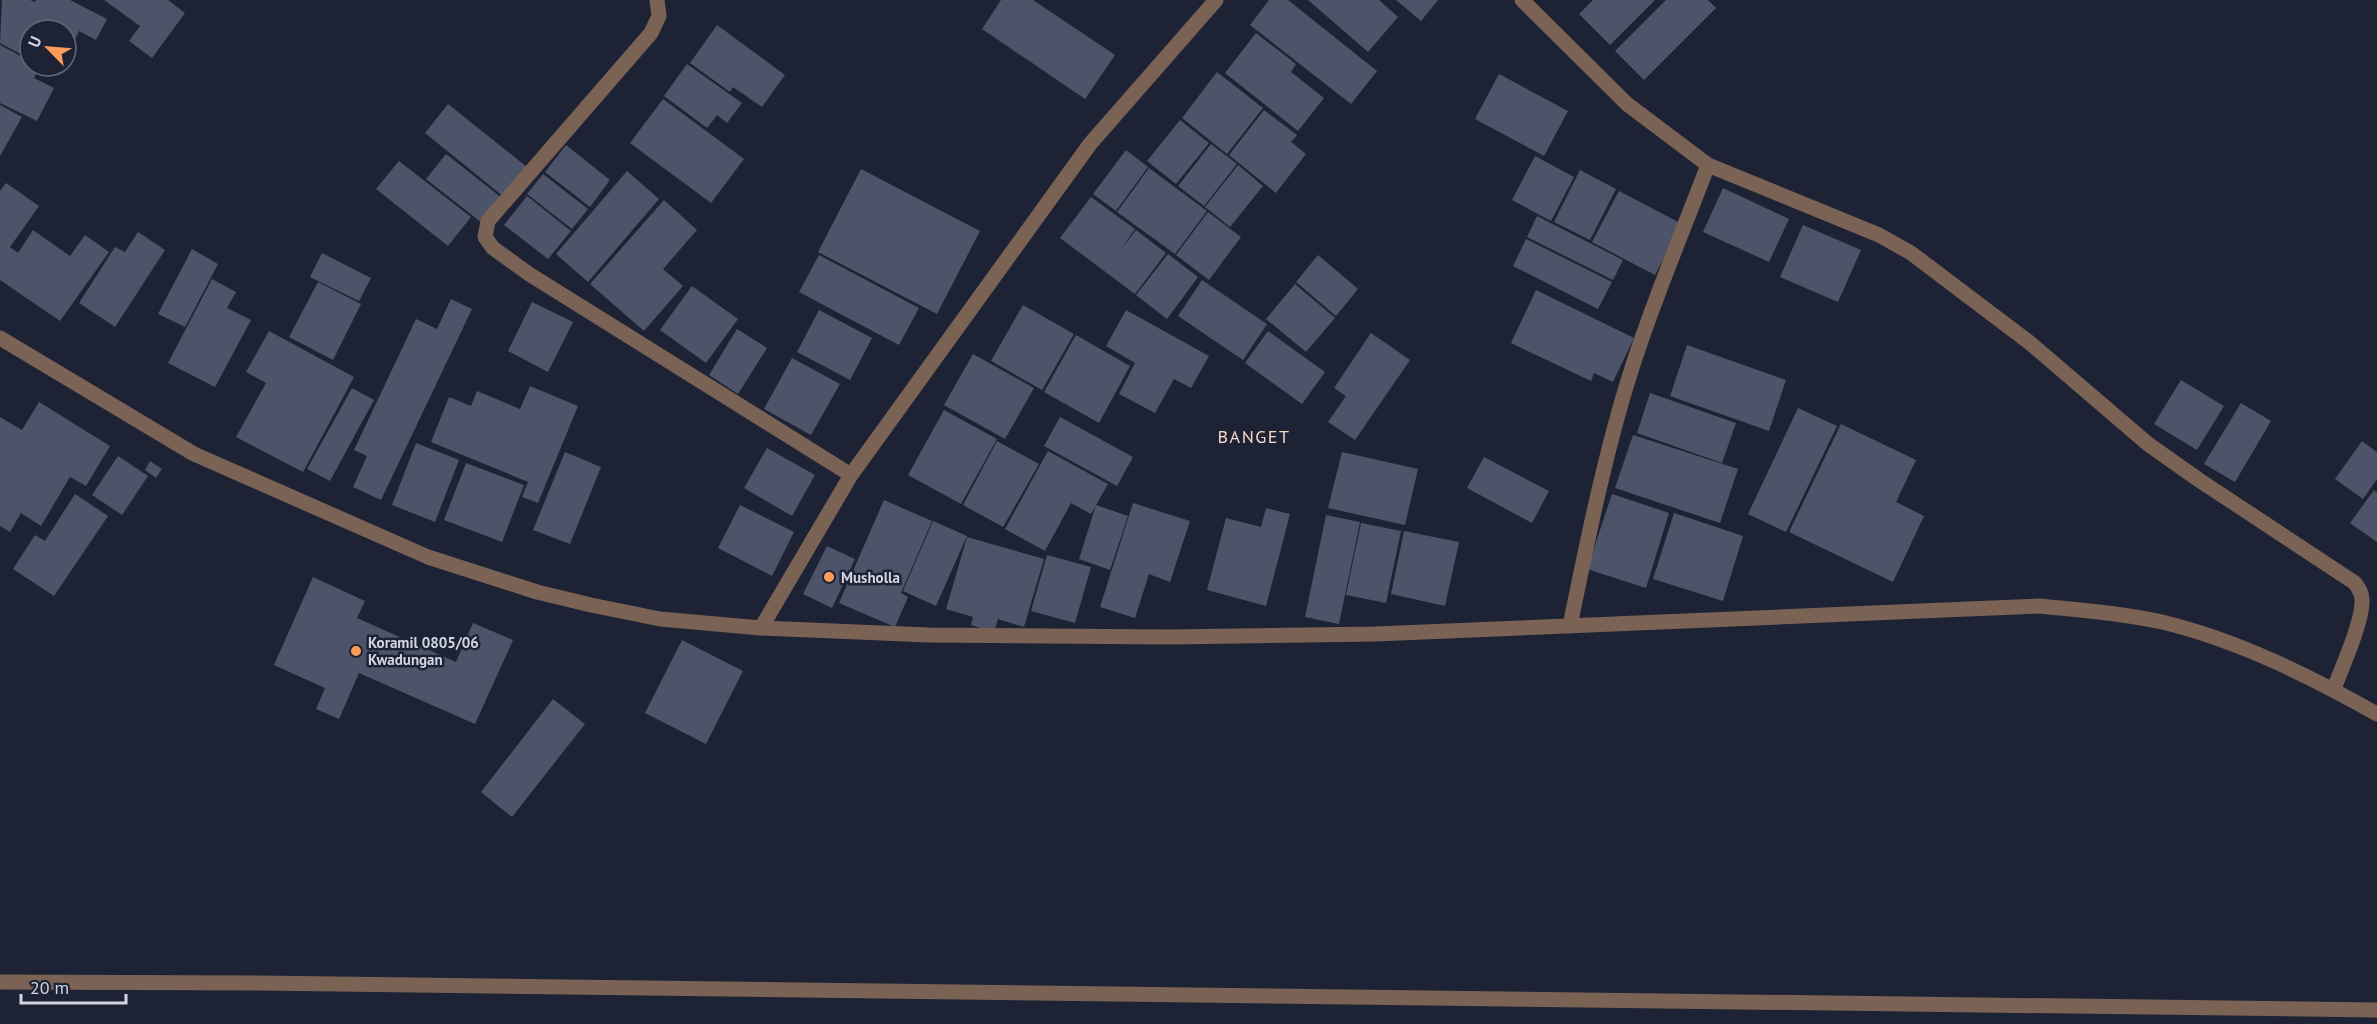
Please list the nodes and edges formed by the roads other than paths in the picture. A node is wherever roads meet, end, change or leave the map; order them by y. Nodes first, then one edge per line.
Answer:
1 (657, 0) edge
2 (1216, 0) edge
3 (1522, 0) edge
4 (1708, 165) junction
5 (0, 338) edge
6 (851, 475) junction
7 (1570, 626) junction
8 (761, 628) junction
9 (2334, 689) junction
10 (2377, 714) edge
11 (0, 982) edge
12 (2377, 1010) edge

1 - 6 street
2 - 6 street
3 - 4 street
4 - 7 street
4 - 9 street
5 - 8 street
6 - 8 street
7 - 8 street
7 - 9 street
9 - 10 street
11 - 12 street

